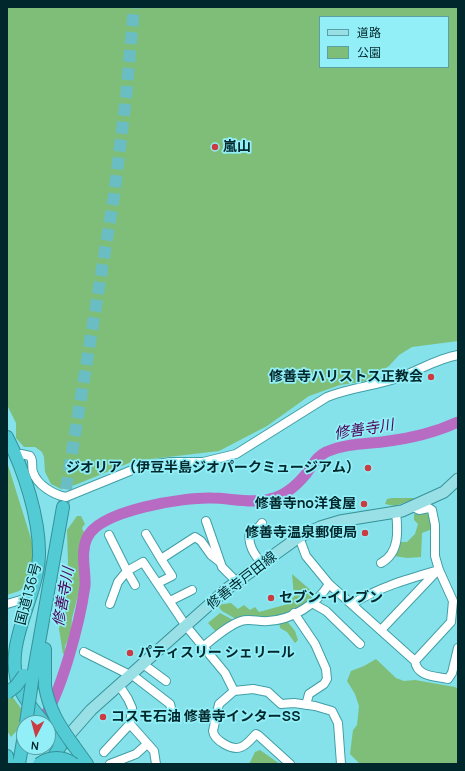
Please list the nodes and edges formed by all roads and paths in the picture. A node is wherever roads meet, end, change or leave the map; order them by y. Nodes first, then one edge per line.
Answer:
1 (458, 355) edge
2 (7, 437) edge
3 (16, 456) junction
4 (458, 479) edge
5 (64, 507) tunnel mouth
6 (413, 507) junction
7 (396, 512) junction
8 (206, 521) dead end
9 (262, 523) dead end
10 (146, 534) dead end
11 (109, 535) dead end
12 (299, 537) junction
13 (160, 559) junction
14 (220, 562) junction
15 (382, 563) dead end
16 (258, 569) junction
17 (439, 570) junction
18 (126, 571) junction
19 (52, 574) junction
20 (242, 581) junction
21 (158, 583) junction
22 (329, 584) junction
23 (135, 585) dead end
24 (192, 590) dead end
25 (30, 597) junction
26 (170, 601) junction
27 (7, 604) edge
28 (110, 604) dead end
29 (312, 604) junction
30 (352, 604) junction
31 (294, 613) junction
32 (455, 624) edge
33 (186, 626) junction
34 (381, 630) junction
35 (360, 644) dead end
36 (203, 647) junction
37 (458, 648) edge
38 (84, 652) dead end
39 (415, 661) junction
40 (143, 664) junction
41 (131, 674) junction
42 (28, 679) junction
43 (448, 679) junction
44 (458, 680) edge
45 (166, 681) dead end
46 (118, 685) junction
47 (234, 691) junction
48 (7, 693) edge
49 (306, 705) junction
50 (26, 715) edge
51 (38, 715) edge
52 (173, 716) dead end
53 (130, 724) junction
54 (56, 738) edge
55 (147, 744) junction
56 (61, 745) junction
57 (104, 752) dead end
58 (7, 756) edge
59 (8, 764) edge
60 (39, 764) edge
61 (49, 764) edge
62 (74, 764) edge
63 (87, 764) edge
64 (110, 764) edge
65 (156, 764) edge
66 (290, 764) edge
67 (341, 764) edge

1 - 3 street
2 - 3 highway, 国道136号
3 - 25 highway, 国道136号
4 - 6 main road, 修善寺戸田線
5 - 19 highway
6 - 7 main road, 修善寺戸田線
6 - 17 street
7 - 12 main road, 修善寺戸田線
7 - 15 street
8 - 14 street
9 - 16 street
10 - 13 street
11 - 18 street
12 - 16 main road, 修善寺戸田線
12 - 22 street
13 - 14 street
13 - 21 street
14 - 20 street
16 - 20 main road, 修善寺戸田線
17 - 30 street
17 - 32 street
17 - 34 street
18 - 21 street
18 - 23 street
18 - 28 street
19 - 42 highway
19 - 63 highway, bridge
20 - 33 main road, 修善寺戸田線
21 - 26 street
22 - 29 street
22 - 30 street
24 - 26 street
25 - 27 street
25 - 51 highway, 国道136号
26 - 33 street
29 - 31 street
29 - 35 street
30 - 34 street
31 - 36 street
31 - 49 street
32 - 39 street
33 - 36 street
33 - 40 main road, 修善寺戸田線
34 - 39 street
36 - 47 street
37 - 43 street
38 - 41 street
39 - 43 street
40 - 41 main road, 修善寺戸田線
40 - 45 street
41 - 46 main road, 修善寺戸田線
41 - 52 street
42 - 48 highway, bridge
42 - 50 highway, bridge
43 - 44 street
46 - 53 street
46 - 56 main road, 修善寺戸田線
47 - 49 street
47 - 66 street
49 - 67 street
53 - 55 street
53 - 57 street
54 - 56 highway
55 - 64 street
55 - 65 street
56 - 61 highway
58 - 59 highway
60 - 62 highway, bridge

